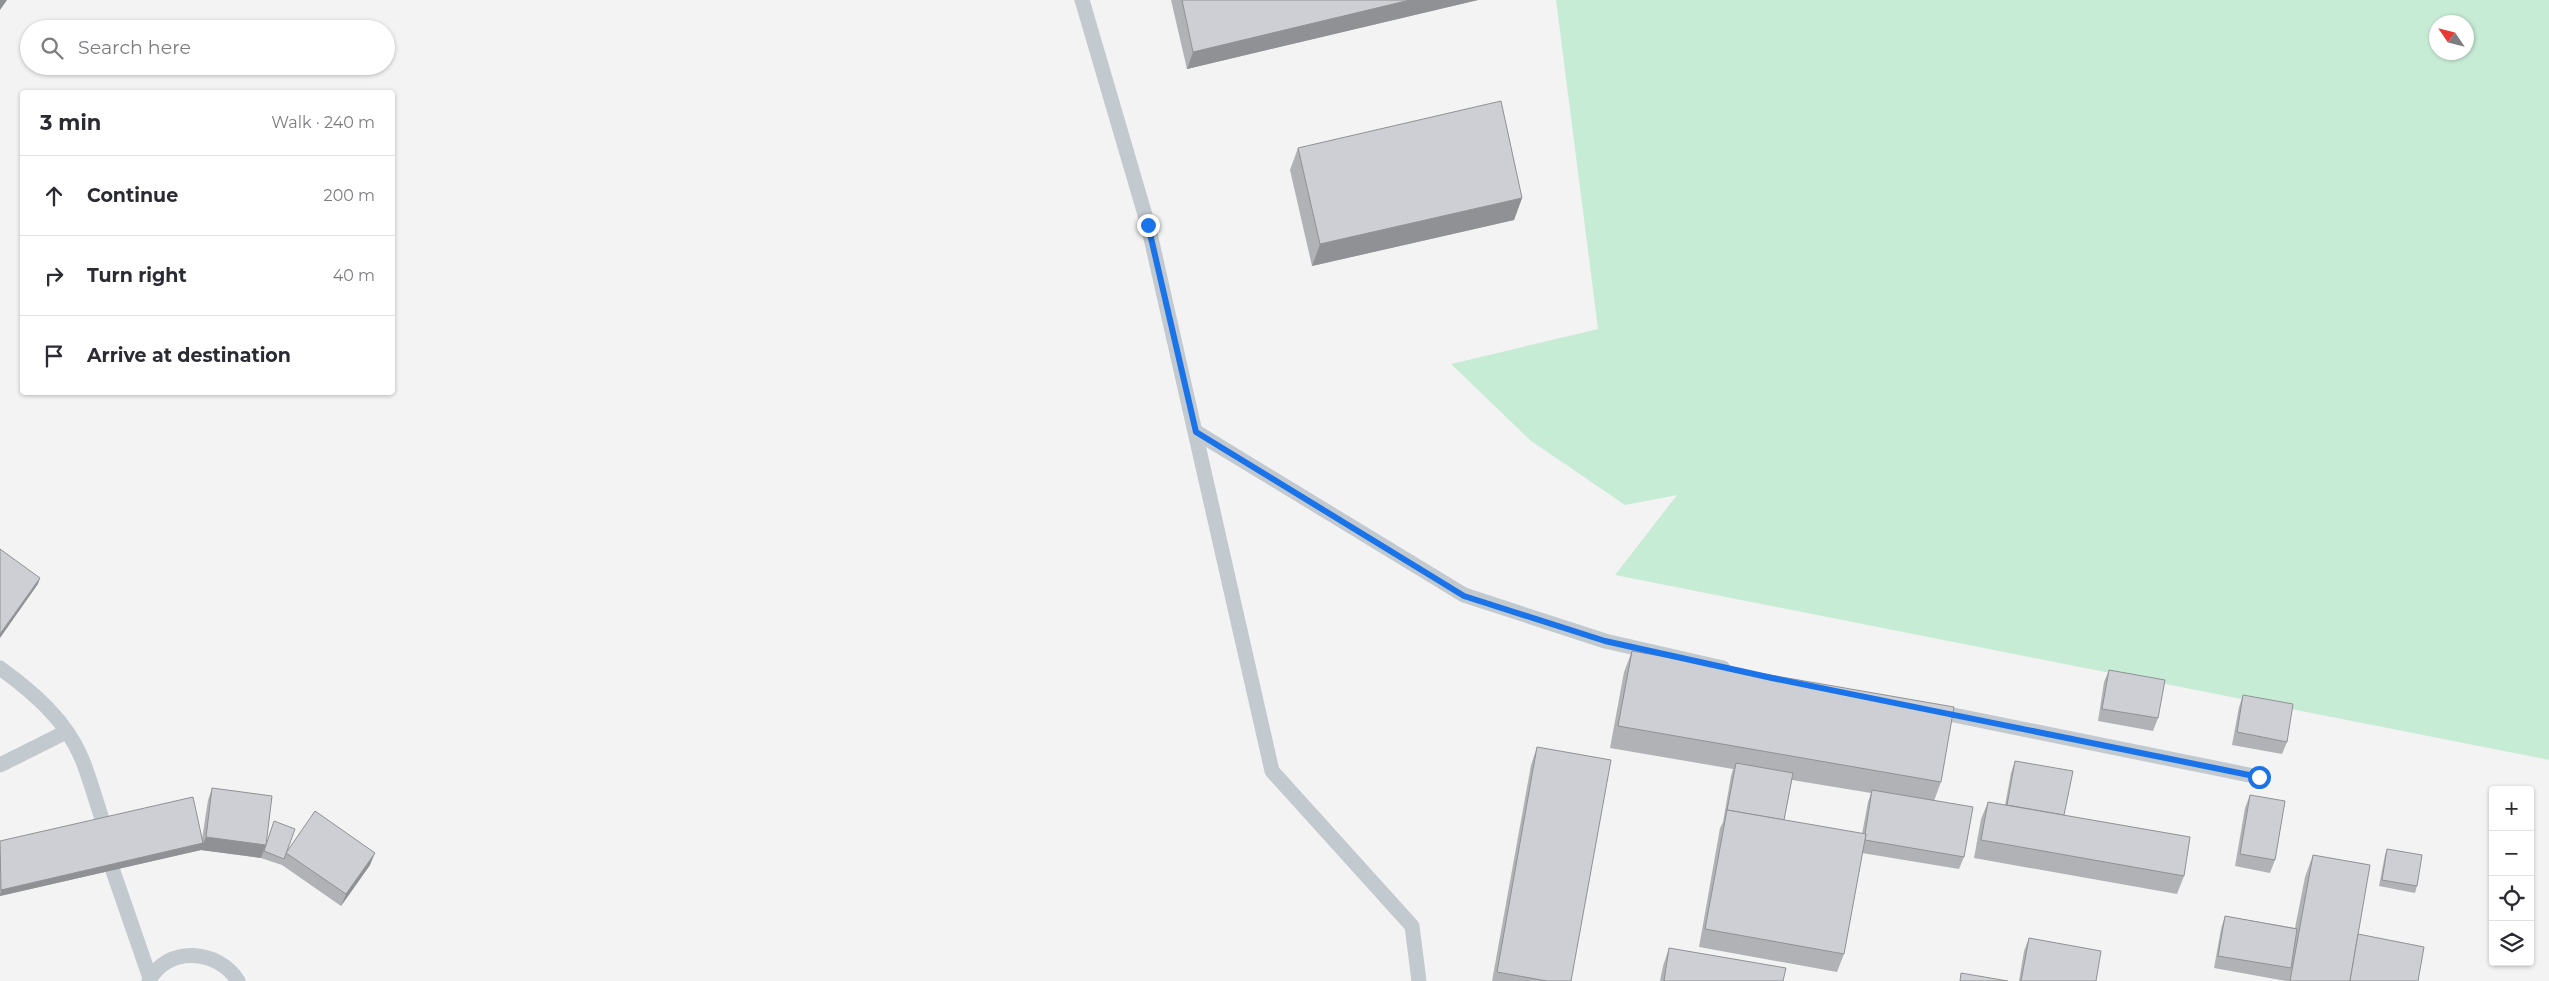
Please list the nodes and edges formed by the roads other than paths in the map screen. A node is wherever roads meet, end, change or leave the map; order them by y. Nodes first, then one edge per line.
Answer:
1 (1082, 0) edge
2 (1196, 432) junction
3 (0, 668) edge
4 (1735, 670) edge
5 (1918, 708) edge
6 (66, 732) junction
7 (0, 766) edge
8 (2259, 777) dead end
9 (103, 822) edge
10 (113, 871) edge
11 (149, 979) edge
12 (238, 981) edge
13 (1419, 981) edge

1 - 2 lane
2 - 4 lane
2 - 13 lane
3 - 6 lane
5 - 8 lane
6 - 7 lane
6 - 9 lane
10 - 11 lane
11 - 12 lane

